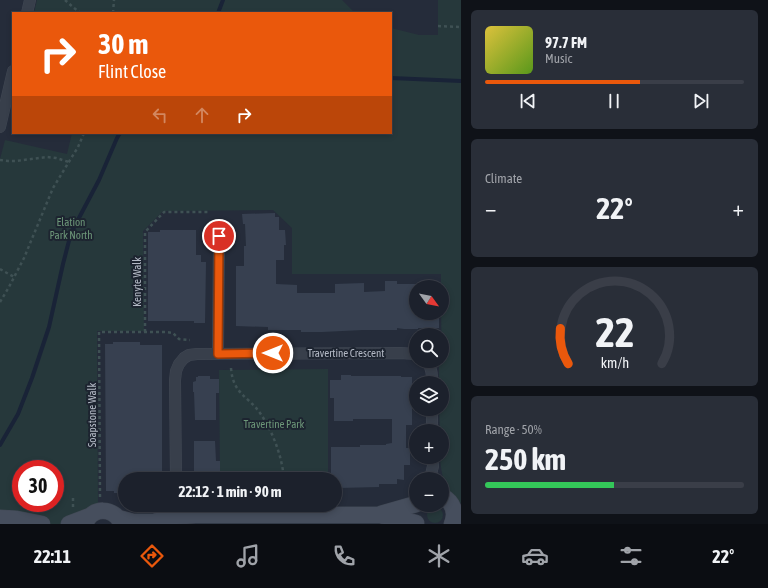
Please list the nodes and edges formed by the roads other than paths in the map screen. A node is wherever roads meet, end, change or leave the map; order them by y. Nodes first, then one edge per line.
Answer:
1 (30, 0) edge
2 (27, 12) edge
3 (12, 75) edge
4 (0, 126) edge
5 (219, 236) dead end
6 (218, 354) junction
7 (409, 354) edge
8 (176, 472) edge
9 (449, 501) edge
10 (409, 507) edge
11 (174, 512) edge
12 (182, 512) edge
13 (415, 512) edge
14 (380, 515) junction
15 (0, 518) edge
16 (88, 520) edge
17 (120, 521) edge
18 (152, 523) edge
19 (42, 524) edge
20 (69, 524) edge
21 (416, 524) edge
22 (452, 524) edge

1 - 2 street
3 - 4 street
5 - 6 street
6 - 7 street, Travertine Crescent
6 - 8 street, Travertine Crescent
9 - 22 street
10 - 14 street
11 - 18 street
12 - 14 street
13 - 21 street
14 - 21 street
15 - 19 street
16 - 17 street
16 - 20 street
17 - 18 street

